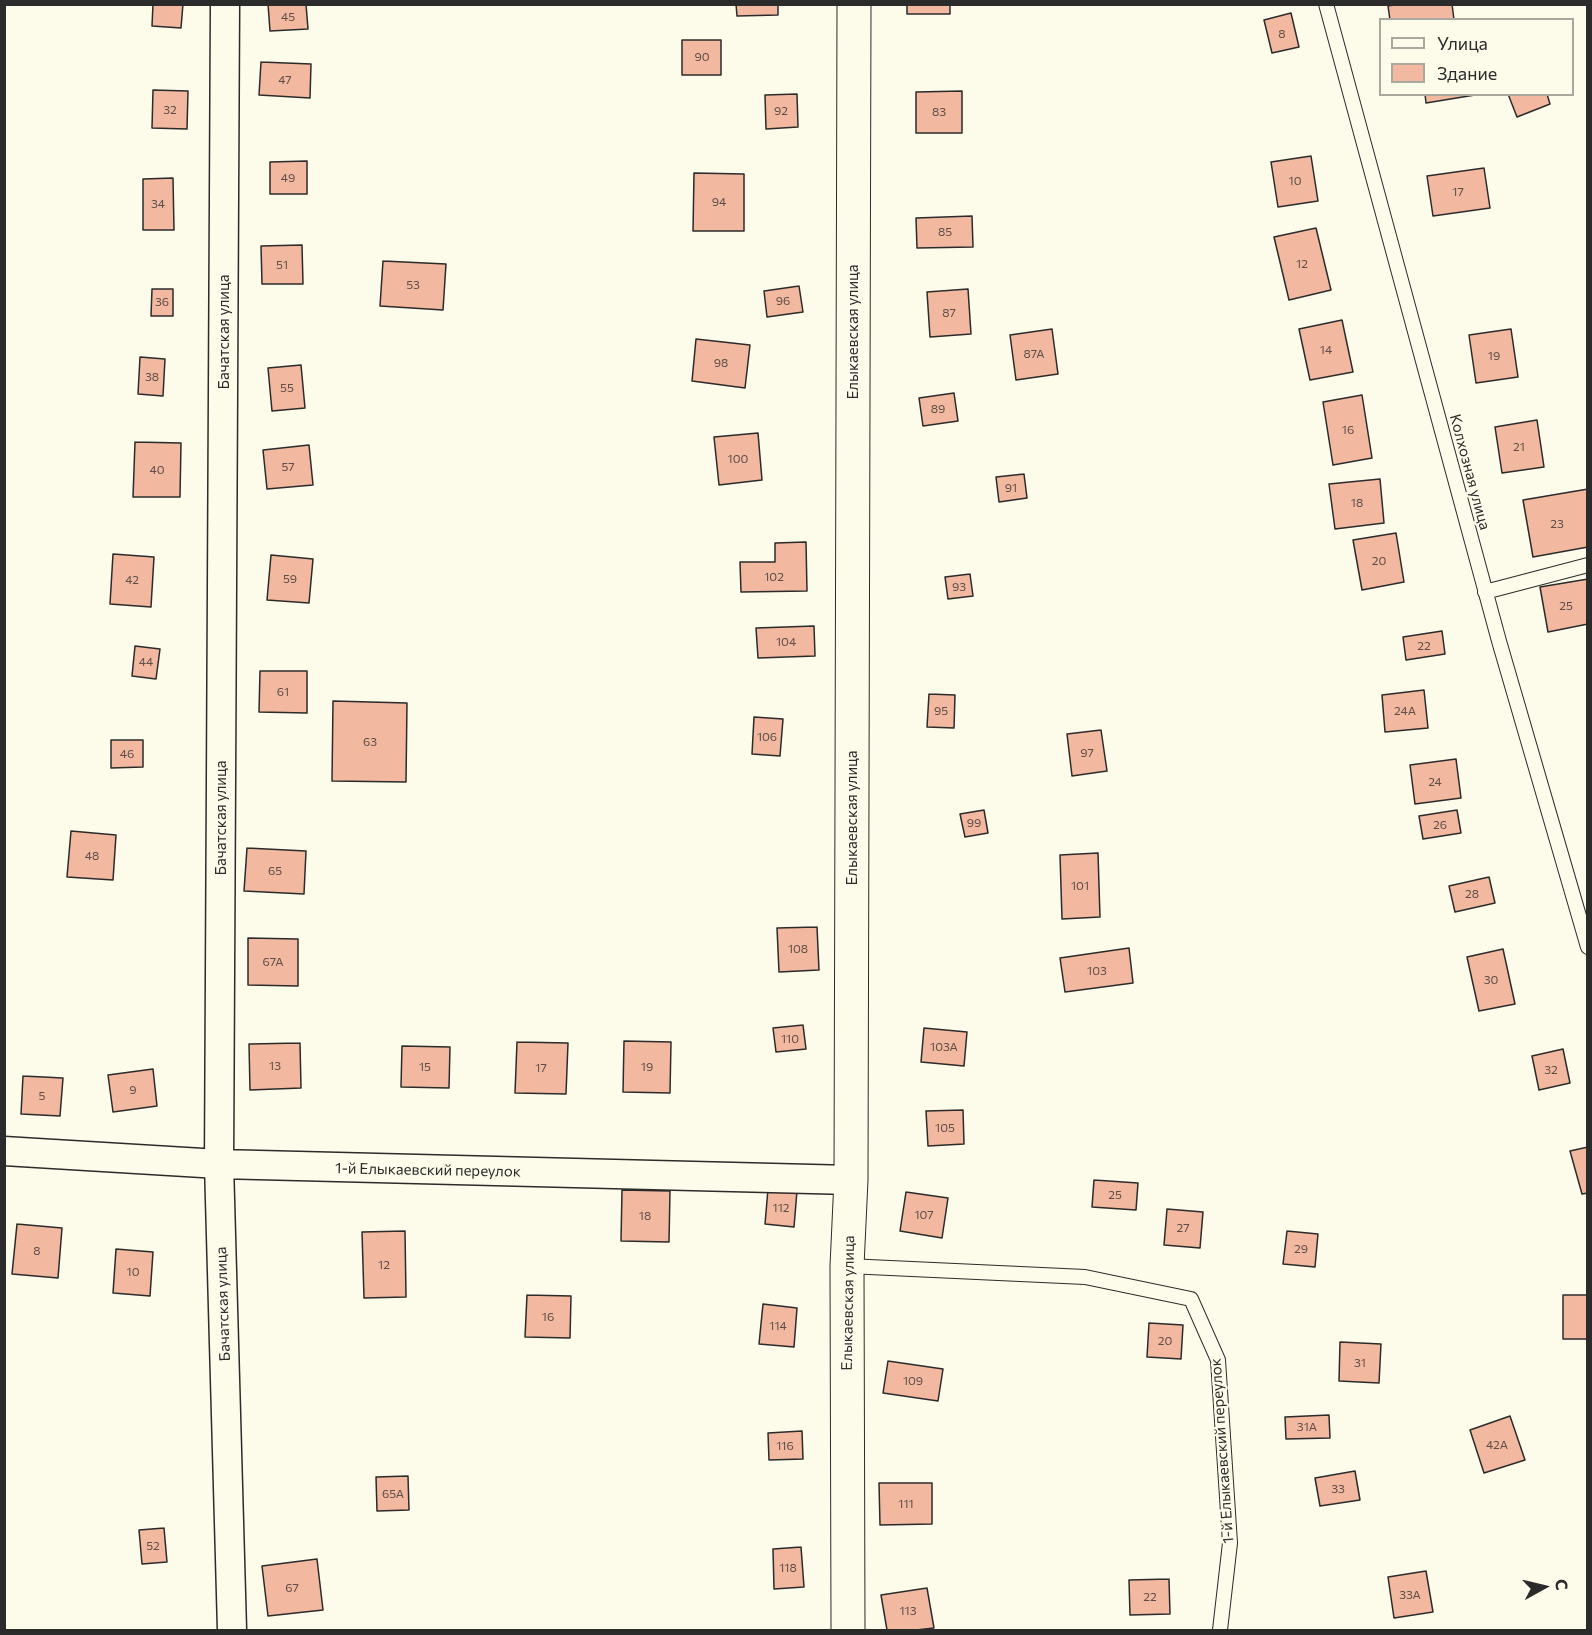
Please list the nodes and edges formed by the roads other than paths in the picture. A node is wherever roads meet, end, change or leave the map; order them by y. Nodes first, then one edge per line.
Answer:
1 (225, 4) edge
2 (854, 4) edge
3 (1326, 4) edge
4 (1587, 565) edge
5 (1485, 592) junction
6 (1587, 947) edge
7 (4, 1151) edge
8 (219, 1164) junction
9 (851, 1180) junction
10 (847, 1266) junction
11 (232, 1630) edge
12 (848, 1630) edge
13 (1220, 1630) edge

1 - 8 street, Бачатская улица
2 - 9 street, Елыкаевская улица
3 - 5 lane, Колхозная улица
4 - 5 lane
5 - 6 lane, Колхозная улица
7 - 8 street, 1-й Елыкаевский переулок
8 - 9 street, 1-й Елыкаевский переулок
8 - 11 street, Бачатская улица
9 - 10 street, Елыкаевская улица
10 - 12 street, Елыкаевская улица
10 - 13 lane, 1-й Елыкаевский переулок

